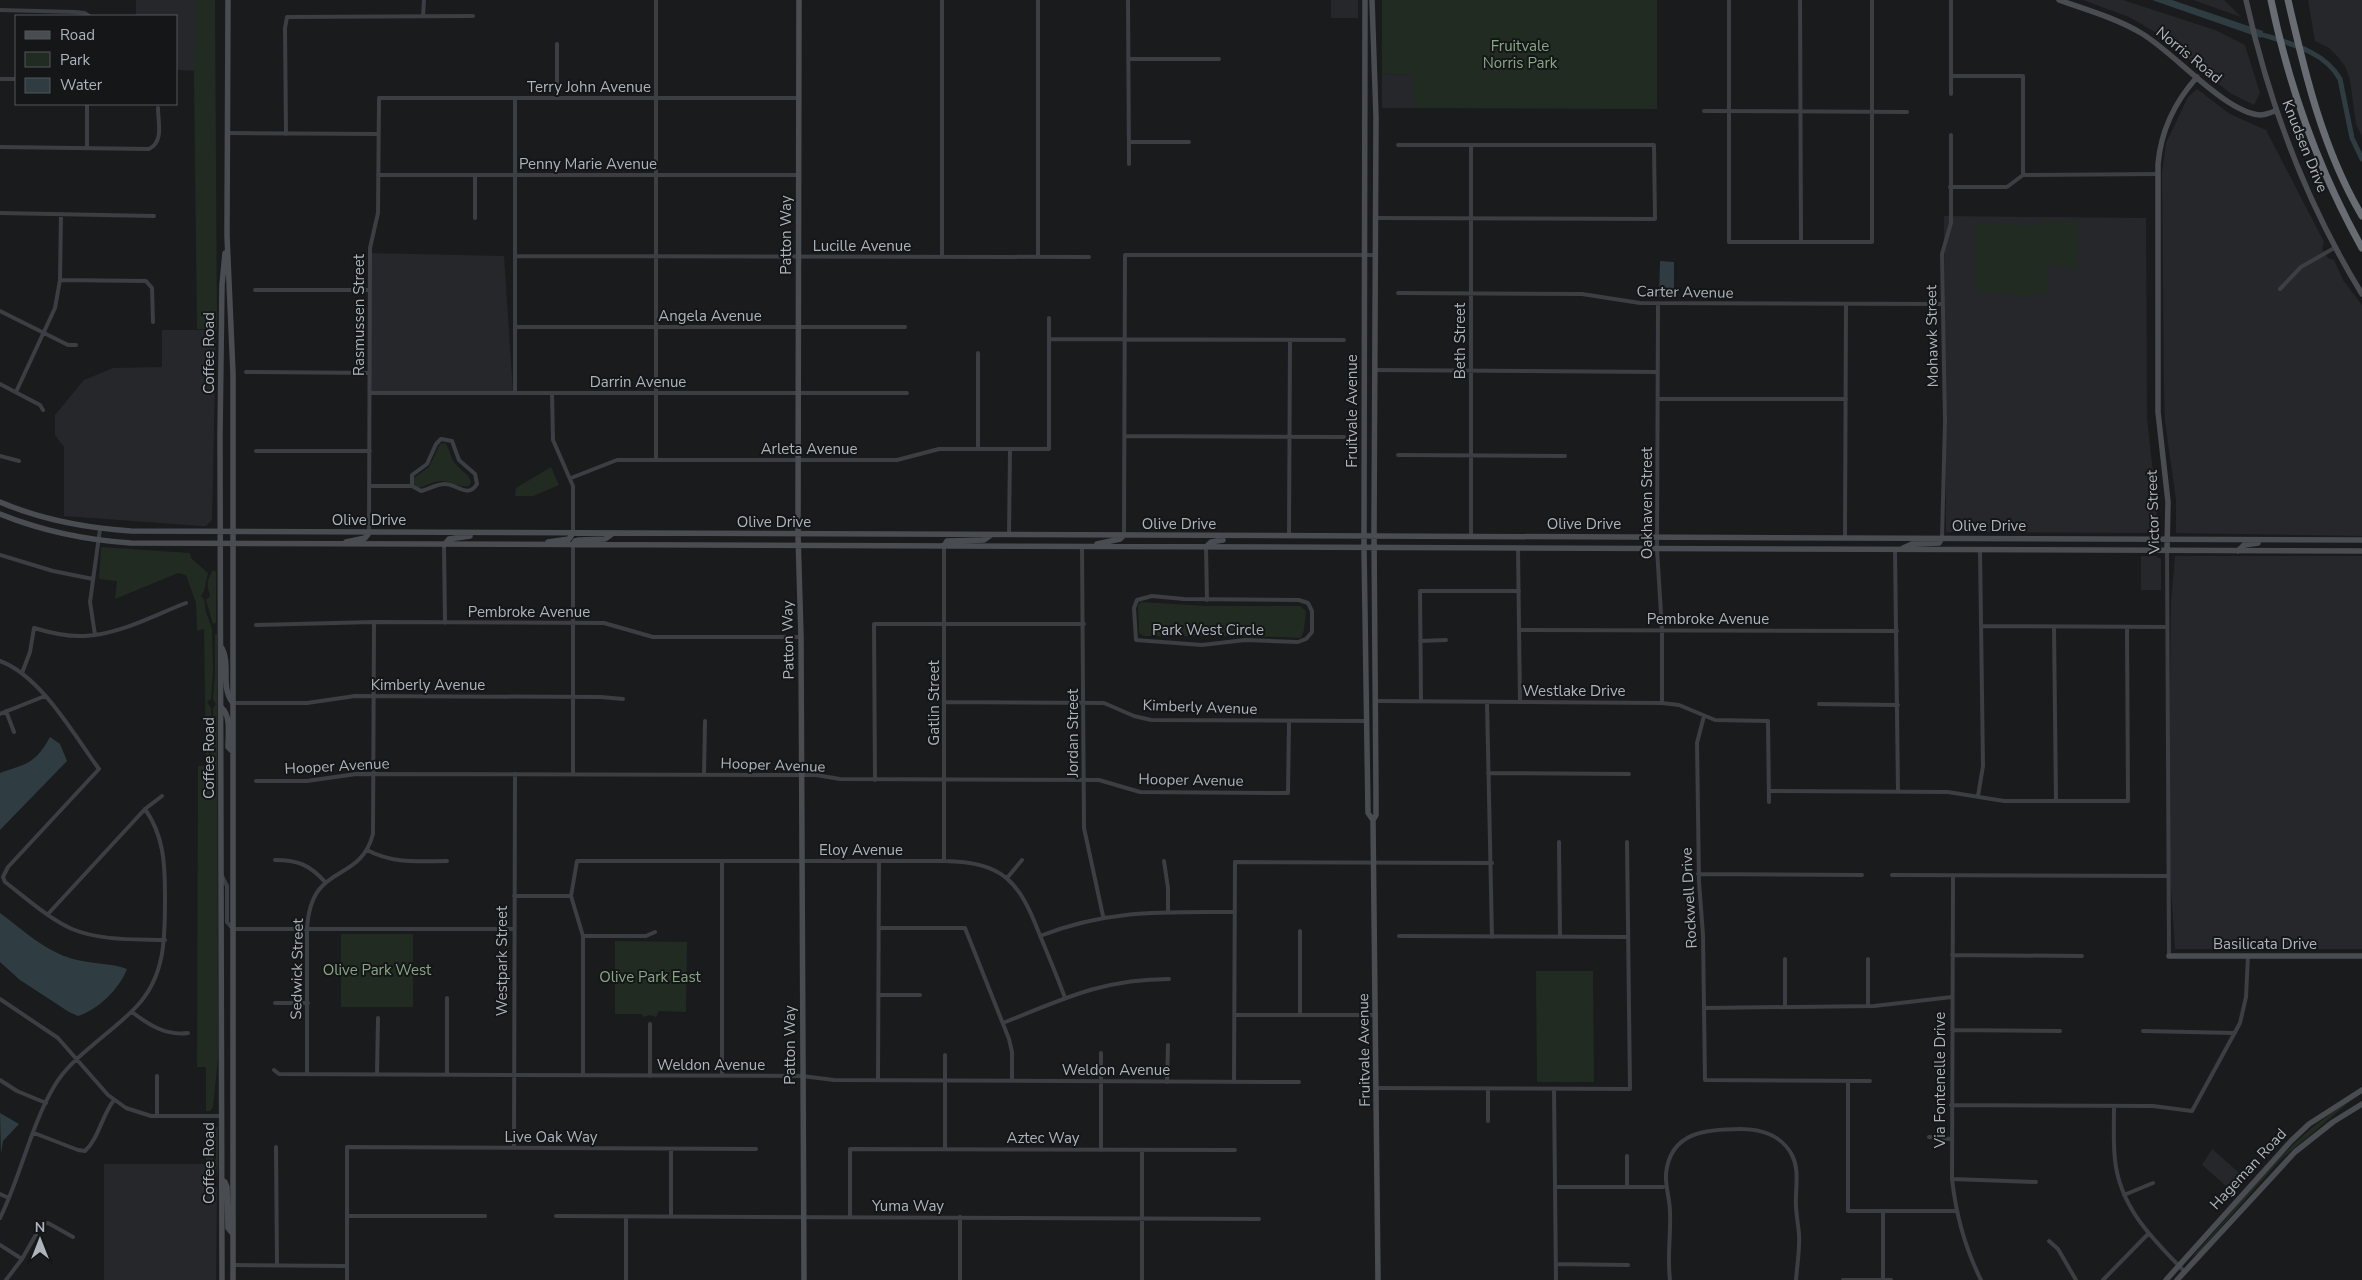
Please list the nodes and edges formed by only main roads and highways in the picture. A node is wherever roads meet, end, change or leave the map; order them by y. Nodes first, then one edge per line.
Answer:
1 (228, 0) edge
2 (799, 0) edge
3 (1365, 0) edge
4 (1372, 0) edge
5 (2060, 0) edge
6 (2246, 0) edge
7 (2271, 0) edge
8 (2288, 0) edge
9 (2076, 3) edge
10 (2197, 77) junction
11 (1375, 91) junction
12 (1365, 92) junction
13 (2275, 112) junction
14 (2362, 216) edge
15 (227, 236) junction
16 (2362, 248) edge
17 (2362, 294) edge
18 (0, 502) edge
19 (0, 514) edge
20 (220, 533) junction
21 (232, 533) junction
22 (369, 533) junction
23 (487, 533) junction
24 (573, 534) junction
25 (612, 534) junction
26 (798, 534) junction
27 (991, 535) junction
28 (1364, 535) junction
29 (1374, 535) junction
30 (1124, 536) junction
31 (1243, 537) junction
32 (1942, 538) junction
33 (2167, 540) junction
34 (2275, 540) junction
35 (2362, 540) edge
36 (220, 544) junction
37 (232, 544) junction
38 (331, 544) junction
39 (444, 545) junction
40 (531, 545) junction
41 (573, 545) junction
42 (798, 546) junction
43 (944, 546) junction
44 (1082, 546) junction
45 (1206, 547) junction
46 (1364, 548) junction
47 (1374, 548) junction
48 (1898, 549) junction
49 (2167, 550) junction
50 (2238, 551) junction
51 (2362, 551) edge
52 (221, 646) junction
53 (233, 703) junction
54 (222, 708) junction
55 (1367, 721) junction
56 (1376, 747) junction
57 (232, 752) junction
58 (1373, 820) junction
59 (2168, 956) road end
60 (2362, 956) edge
61 (2362, 1090) edge
62 (2362, 1104) edge
63 (222, 1180) junction
64 (233, 1234) junction
65 (222, 1280) edge
66 (233, 1280) edge
67 (804, 1280) edge
68 (1378, 1280) edge
69 (2166, 1280) edge
70 (2177, 1280) edge

1 - 15 main road, Coffee Road
2 - 26 main road, Patton Way
3 - 12 main road, Fruitvale Avenue
4 - 11 main road, Fruitvale Avenue
5 - 9 main road, Norris Road
6 - 13 main road, Knudsen Drive
7 - 16 highway
8 - 14 highway
9 - 10 main road, Norris Road
10 - 13 main road, Norris Road
10 - 33 main road, Victor Street
11 - 12 main road
11 - 29 main road, Fruitvale Avenue
12 - 28 main road, Fruitvale Avenue
13 - 17 main road, Knudsen Drive
15 - 20 main road, Coffee Road
15 - 21 main road, Coffee Road
18 - 20 main road, Olive Drive
19 - 36 main road, Olive Drive
20 - 21 main road, Olive Drive
20 - 36 main road, Coffee Road
21 - 22 main road, Olive Drive
21 - 37 main road, Coffee Road
22 - 23 main road, Olive Drive
22 - 38 main road
23 - 24 main road, Olive Drive
23 - 39 main road
24 - 25 main road, Olive Drive
24 - 40 main road
25 - 26 main road, Olive Drive
25 - 41 main road
26 - 27 main road, Olive Drive
26 - 42 main road, Patton Way
27 - 30 main road, Olive Drive
27 - 43 main road
28 - 29 main road, Olive Drive
28 - 31 main road, Olive Drive
28 - 46 main road, Fruitvale Avenue
29 - 32 main road, Olive Drive
29 - 47 main road, Fruitvale Avenue
30 - 31 main road, Olive Drive
30 - 44 main road
31 - 45 main road
32 - 33 main road, Olive Drive
32 - 48 main road
33 - 34 main road, Olive Drive
33 - 49 main road, Victor Street
34 - 35 main road, Olive Drive
34 - 50 main road
36 - 37 main road, Olive Drive
36 - 52 main road, Coffee Road
37 - 38 main road, Olive Drive
37 - 53 main road, Coffee Road
38 - 39 main road, Olive Drive
39 - 40 main road, Olive Drive
40 - 41 main road, Olive Drive
41 - 42 main road, Olive Drive
42 - 43 main road, Olive Drive
42 - 67 main road, Patton Way
43 - 44 main road, Olive Drive
44 - 45 main road, Olive Drive
45 - 46 main road, Olive Drive
46 - 47 main road, Olive Drive
46 - 55 main road, Fruitvale Avenue
47 - 48 main road, Olive Drive
47 - 56 main road, Fruitvale Avenue
48 - 49 main road, Olive Drive
49 - 50 main road, Olive Drive
50 - 51 main road, Olive Drive
52 - 53 main road
52 - 54 main road, Coffee Road
53 - 57 main road, Coffee Road
54 - 57 main road
54 - 63 main road, Coffee Road
55 - 56 main road
55 - 58 main road, Fruitvale Avenue
56 - 58 main road, Fruitvale Avenue
57 - 64 main road, Coffee Road
58 - 68 main road, Fruitvale Avenue
59 - 60 main road, Basilicata Drive
61 - 69 main road, Hageman Road
62 - 70 main road, Hageman Road
63 - 64 main road
63 - 65 main road, Coffee Road
64 - 66 main road, Coffee Road

